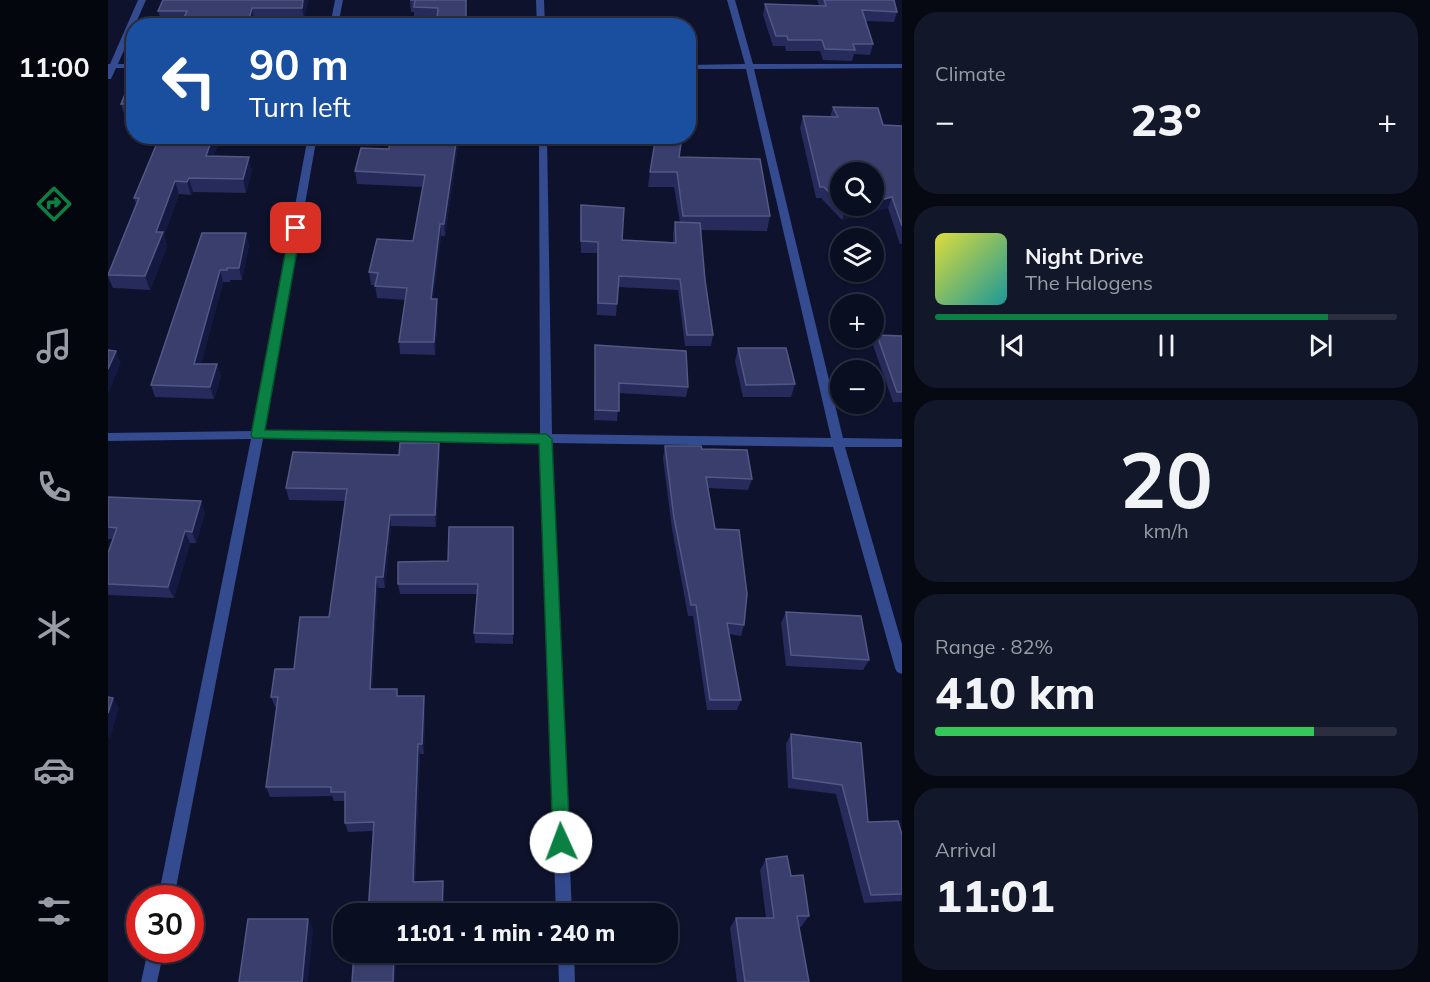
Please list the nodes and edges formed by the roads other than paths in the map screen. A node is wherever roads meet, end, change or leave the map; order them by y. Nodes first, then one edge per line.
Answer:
1 (142, 0) edge
2 (339, 0) edge
3 (540, 0) edge
4 (731, 0) edge
5 (133, 18) edge
6 (336, 18) edge
7 (541, 18) edge
8 (126, 33) edge
9 (110, 66) edge
10 (126, 66) edge
11 (902, 66) edge
12 (696, 67) edge
13 (750, 68) junction
14 (108, 77) edge
15 (312, 144) edge
16 (543, 144) edge
17 (258, 435) junction
18 (108, 437) edge
19 (546, 439) junction
20 (838, 442) junction
21 (902, 443) edge
22 (902, 668) edge
23 (169, 885) edge
24 (564, 903) edge
25 (153, 963) edge
26 (566, 963) edge
27 (149, 982) edge
28 (567, 982) edge

1 - 5 street
2 - 6 street
3 - 7 street
4 - 13 street
8 - 9 street
9 - 10 street
9 - 14 street
11 - 13 street
12 - 13 street
13 - 20 street
15 - 17 street
16 - 19 street
17 - 18 street
17 - 19 street
17 - 23 street
19 - 20 street
19 - 24 street
20 - 21 street
20 - 22 street
25 - 27 street
26 - 28 street

